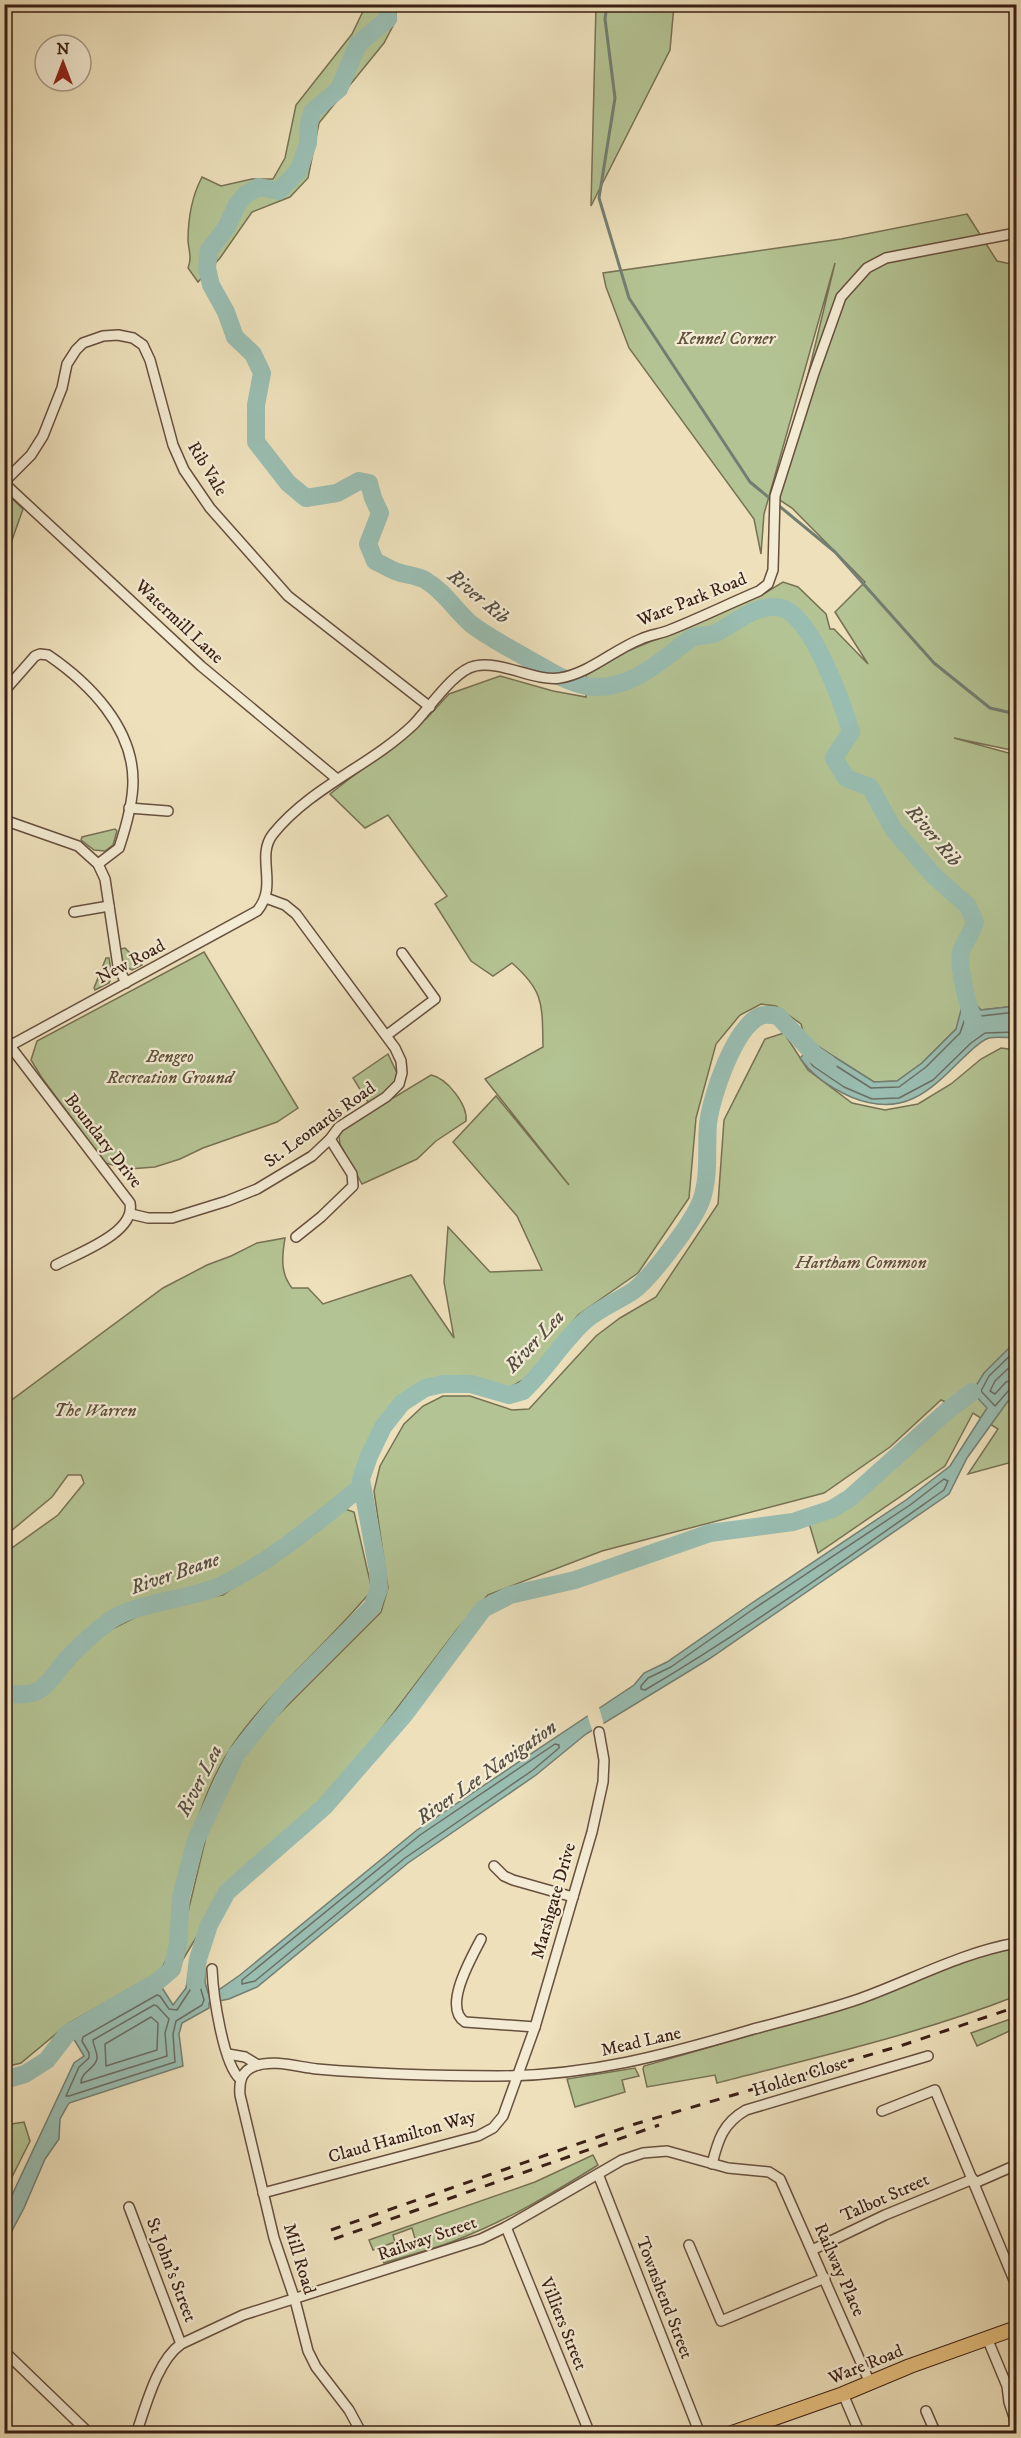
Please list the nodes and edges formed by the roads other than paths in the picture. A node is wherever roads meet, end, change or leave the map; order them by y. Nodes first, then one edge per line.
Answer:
1 (1017, 233) edge
2 (4, 482) edge
3 (6, 689) dead end
4 (430, 707) junction
5 (337, 779) junction
6 (129, 808) junction
7 (168, 811) dead end
8 (4, 820) edge
9 (98, 864) junction
10 (266, 898) junction
11 (109, 906) junction
12 (74, 912) dead end
13 (402, 952) dead end
14 (126, 983) junction
15 (387, 1035) junction
16 (7, 1047) edge
17 (330, 1139) junction
18 (130, 1214) junction
19 (296, 1237) dead end
20 (57, 1265) dead end
21 (599, 1732) dead end
22 (494, 1866) dead end
23 (573, 1897) junction
24 (481, 1939) dead end
25 (1017, 1943) edge
26 (212, 1969) dead end
27 (534, 2026) junction
28 (228, 2054) junction
29 (928, 2056) dead end
30 (258, 2065) junction
31 (518, 2076) junction
32 (240, 2079) junction
33 (882, 2111) dead end
34 (712, 2164) junction
35 (1017, 2165) edge
36 (598, 2174) junction
37 (774, 2174) joint
38 (974, 2181) junction
39 (263, 2193) junction
40 (129, 2207) dead end
41 (506, 2227) junction
42 (689, 2245) dead end
43 (812, 2250) junction
44 (825, 2278) junction
45 (1017, 2285) edge
46 (296, 2300) junction
47 (1017, 2328) edge
48 (987, 2338) junction
49 (181, 2344) junction
50 (4, 2351) edge
51 (870, 2383) junction
52 (843, 2394) junction
53 (926, 2411) dead end
54 (1017, 2423) edge
55 (90, 2433) edge
56 (136, 2433) edge
57 (362, 2433) edge
58 (590, 2433) edge
59 (700, 2433) edge
60 (729, 2433) edge
61 (860, 2433) edge
62 (936, 2433) edge

1 - 4 street, Ware Park Road
2 - 4 street, Rib Vale
2 - 5 street, Watermill Lane
3 - 6 street
4 - 5 street, Ware Park Road
5 - 10 street, Ware Park Road
6 - 7 street
6 - 9 street
8 - 9 street
9 - 11 street
10 - 14 street, New Road
10 - 15 street, St. Leonards Road
11 - 12 street
11 - 14 street
13 - 15 street
14 - 16 street, New Road
15 - 17 street, St. Leonards Road
16 - 18 street, Boundary Drive
17 - 18 street, St. Leonards Road
17 - 19 street
18 - 20 street, Boundary Drive
21 - 23 street, Marshgate Drive
22 - 23 street
23 - 27 street, Marshgate Drive
24 - 27 street
25 - 31 street, Mead Lane
26 - 28 street, Mill Road
27 - 31 street, Marshgate Drive
28 - 30 street
28 - 32 street, Mill Road
29 - 34 street, Holden Close
30 - 31 street, Mead Lane
30 - 32 street
31 - 39 street, Claud Hamilton Way
32 - 39 street, Mill Road
33 - 38 street
34 - 36 street, Railway Street
34 - 37 street, Railway Street
35 - 38 street, Talbot Street
36 - 41 street, Railway Street
36 - 59 street, Townshend Street
37 - 43 street, Railway Place
38 - 43 street, Talbot Street
38 - 45 street
39 - 46 street, Mill Road
40 - 49 street, St John's Street
41 - 46 street, Railway Street
41 - 58 street, Villiers Street
42 - 44 street
43 - 44 street, Railway Place
44 - 51 street, Railway Place
46 - 49 street, Railway Street
46 - 57 street, Mill Road
47 - 48 main road, Ware Road
48 - 51 main road, Ware Road
48 - 54 street
49 - 56 street, Railway Street
50 - 55 street
51 - 52 main road, Ware Road
52 - 60 main road, Ware Road
52 - 61 street
53 - 62 street

